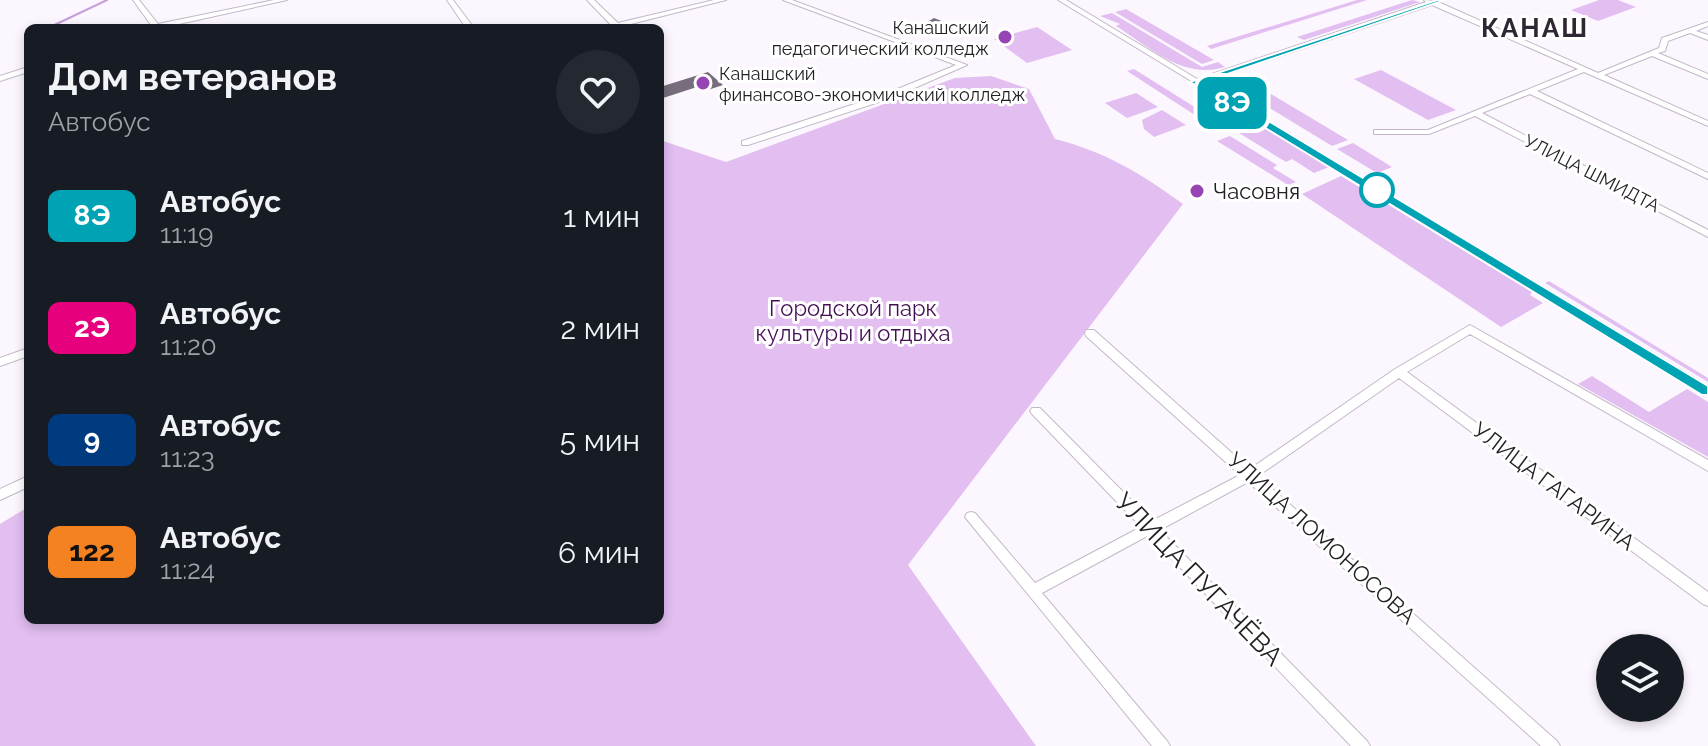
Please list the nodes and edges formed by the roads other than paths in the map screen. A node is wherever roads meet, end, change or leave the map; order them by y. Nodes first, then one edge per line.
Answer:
1 (136, 0) edge
2 (284, 0) edge
3 (450, 0) edge
4 (590, 0) edge
5 (723, 0) edge
6 (786, 0) edge
7 (1061, 0) edge
8 (1433, 1) edge
9 (152, 24) edge
10 (168, 24) edge
11 (467, 24) edge
12 (615, 24) edge
13 (620, 24) edge
14 (1708, 24) edge
15 (1690, 31) junction
16 (1708, 38) edge
17 (1651, 53) junction
18 (1585, 69) junction
19 (24, 70) edge
20 (1599, 75) junction
21 (1708, 77) edge
22 (0, 79) edge
23 (1196, 82) junction
24 (1530, 91) junction
25 (1475, 113) junction
26 (1708, 124) edge
27 (1377, 132) dead end
28 (745, 143) dead end
29 (1708, 176) edge
30 (1708, 234) edge
31 (1090, 333) dead end
32 (24, 353) edge
33 (0, 362) edge
34 (1399, 372) junction
35 (1708, 391) edge
36 (1036, 411) dead end
37 (1708, 466) edge
38 (1252, 474) junction
39 (24, 483) edge
40 (0, 495) edge
41 (971, 517) dead end
42 (1151, 530) junction
43 (1035, 590) junction
44 (1708, 600) edge
45 (1162, 746) edge
46 (1362, 746) edge
47 (1552, 746) edge

1 - 9 street
2 - 10 street
3 - 11 street
4 - 12 street
5 - 13 street
6 - 28 street
7 - 23 street
8 - 18 street
8 - 23 street
14 - 15 street
15 - 16 street
15 - 17 street
17 - 20 street
17 - 21 street
18 - 20 street
18 - 24 street
19 - 22 street
20 - 26 street
23 - 35 street
24 - 25 street
24 - 29 street
25 - 27 street
25 - 30 street, УЛИЦА ШМИДТА
31 - 38 street, УЛИЦА ЛОМОНОСОВА
32 - 33 street
34 - 37 street
34 - 38 street
34 - 44 street, УЛИЦА ГАГАРИНА
36 - 42 street, УЛИЦА ПУГАЧЁВА
38 - 42 street
38 - 47 street, УЛИЦА ЛОМОНОСОВА
39 - 40 street
41 - 43 street
42 - 43 street
42 - 46 street, УЛИЦА ПУГАЧЁВА
43 - 45 street

